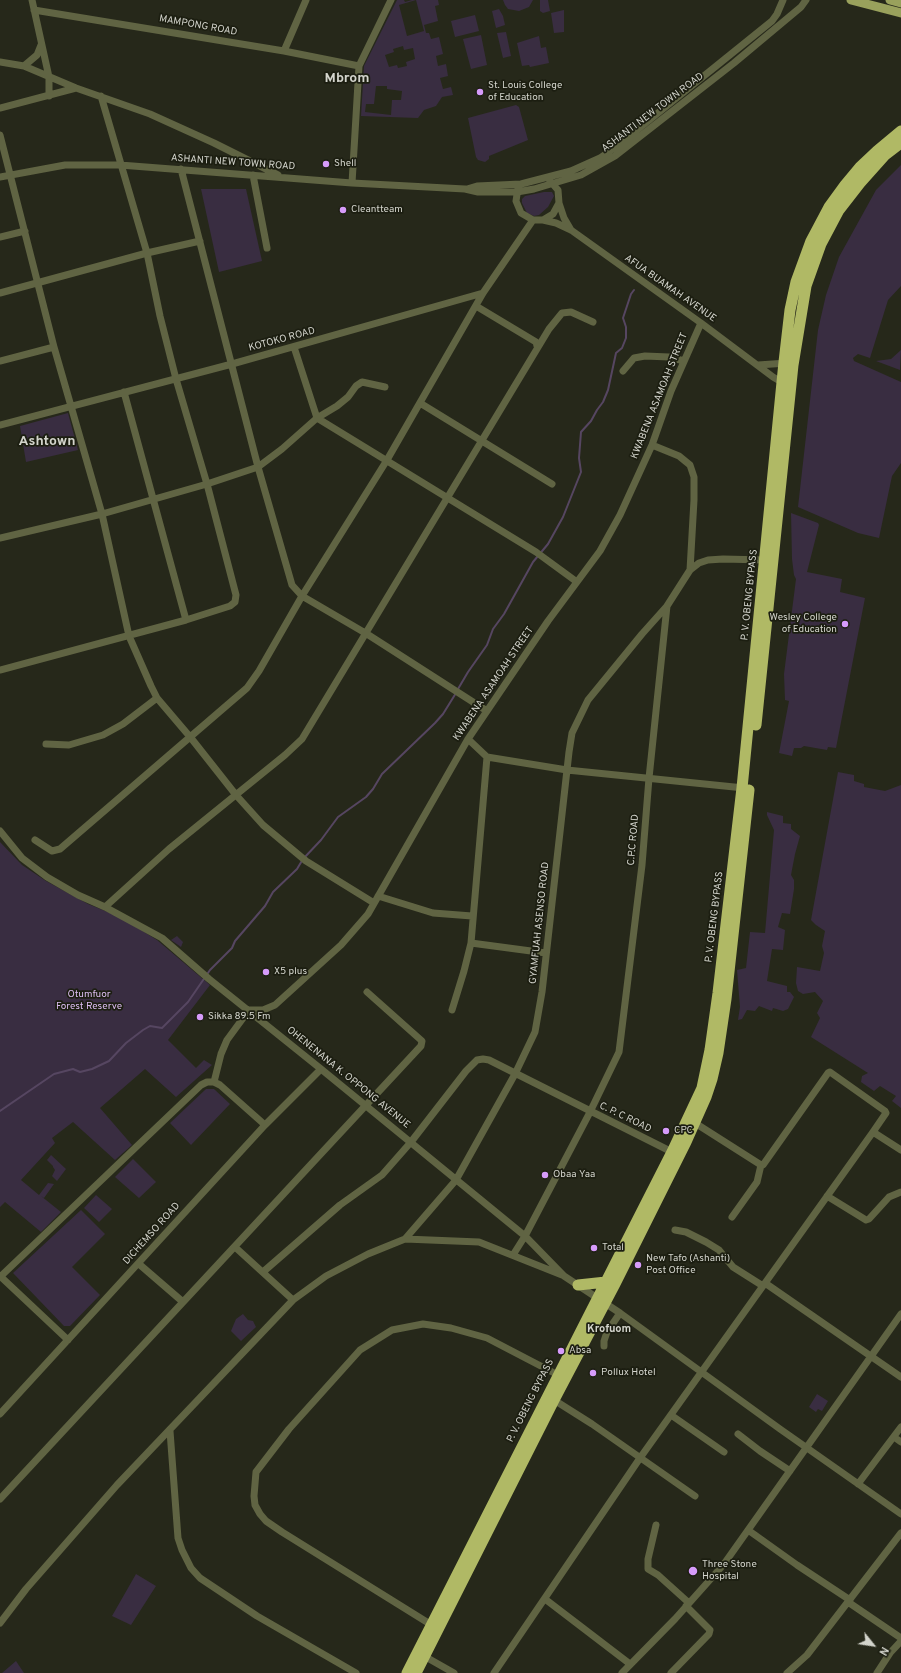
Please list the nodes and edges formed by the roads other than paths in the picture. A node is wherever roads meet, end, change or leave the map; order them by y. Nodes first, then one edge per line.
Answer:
1 (32, 0) edge
2 (306, 0) edge
3 (391, 0) edge
4 (783, 0) edge
5 (806, 0) edge
6 (851, 0) edge
7 (890, 0) edge
8 (901, 4) edge
9 (34, 10) junction
10 (901, 13) edge
11 (41, 44) junction
12 (284, 50) junction
13 (0, 62) edge
14 (24, 66) junction
15 (358, 66) junction
16 (49, 77) junction
17 (76, 88) junction
18 (49, 96) junction
19 (100, 96) junction
20 (0, 108) edge
21 (901, 131) edge
22 (0, 135) edge
23 (901, 143) edge
24 (120, 165) junction
25 (181, 169) junction
26 (10, 174) junction
27 (253, 175) junction
28 (0, 177) edge
29 (282, 177) junction
30 (544, 178) junction
31 (568, 179) junction
32 (352, 183) junction
33 (521, 184) junction
34 (553, 184) junction
35 (465, 189) junction
36 (517, 192) junction
37 (500, 193) junction
38 (559, 200) junction
39 (516, 201) junction
40 (533, 220) junction
41 (543, 220) junction
42 (571, 230) junction
43 (25, 231) junction
44 (0, 237) edge
45 (200, 242) junction
46 (267, 248) dead end
47 (146, 253) junction
48 (38, 284) junction
49 (0, 293) edge
50 (483, 294) junction
51 (476, 306) junction
52 (593, 322) dead end
53 (701, 323) junction
54 (537, 346) junction
55 (54, 347) junction
56 (294, 347) junction
57 (0, 361) edge
58 (684, 361) junction
59 (788, 363) junction
60 (232, 364) junction
61 (758, 364) junction
62 (623, 371) dead end
63 (176, 379) junction
64 (787, 384) junction
65 (385, 387) dead end
66 (124, 392) junction
67 (420, 403) junction
68 (70, 406) junction
69 (317, 418) junction
70 (0, 425) edge
71 (481, 442) junction
72 (652, 445) junction
73 (387, 460) junction
74 (258, 467) junction
75 (206, 484) junction
76 (552, 484) dead end
77 (448, 498) junction
78 (154, 499) junction
79 (102, 514) junction
80 (0, 538) edge
81 (769, 561) junction
82 (690, 570) junction
83 (577, 582) junction
84 (302, 596) junction
85 (668, 606) junction
86 (186, 620) junction
87 (367, 634) junction
88 (129, 636) junction
89 (0, 668) edge
90 (157, 698) junction
91 (487, 711) junction
92 (191, 738) junction
93 (468, 739) junction
94 (46, 744) dead end
95 (487, 757) junction
96 (567, 770) junction
97 (649, 778) junction
98 (745, 788) junction
99 (236, 795) junction
100 (0, 831) edge
101 (34, 840) dead end
102 (378, 896) junction
103 (374, 903) junction
104 (105, 906) junction
105 (472, 916) junction
106 (471, 943) junction
107 (546, 953) junction
108 (367, 992) dead end
109 (249, 1010) junction
110 (452, 1010) dead end
111 (321, 1069) junction
112 (515, 1074) junction
113 (214, 1082) junction
114 (366, 1106) junction
115 (590, 1112) junction
116 (694, 1123) junction
117 (265, 1125) junction
118 (874, 1132) junction
119 (411, 1142) junction
120 (901, 1150) edge
121 (672, 1152) junction
122 (762, 1165) junction
123 (456, 1180) junction
124 (901, 1192) edge
125 (827, 1196) junction
126 (732, 1217) dead end
127 (675, 1230) dead end
128 (525, 1236) junction
129 (405, 1240) junction
130 (235, 1247) junction
131 (513, 1255) junction
132 (139, 1264) junction
133 (263, 1272) junction
134 (0, 1276) edge
135 (564, 1276) junction
136 (606, 1282) junction
137 (764, 1284) junction
138 (578, 1285) junction
139 (293, 1300) junction
140 (601, 1301) junction
141 (183, 1302) junction
142 (620, 1313) junction
143 (901, 1314) edge
144 (68, 1340) junction
145 (604, 1346) dead end
146 (872, 1355) junction
147 (702, 1372) junction
148 (558, 1375) junction
149 (901, 1377) edge
150 (554, 1400) junction
151 (0, 1414) edge
152 (671, 1415) junction
153 (901, 1427) edge
154 (170, 1430) junction
155 (738, 1434) dead end
156 (894, 1437) junction
157 (901, 1442) edge
158 (806, 1448) junction
159 (724, 1452) dead end
160 (640, 1458) junction
161 (790, 1471) junction
162 (858, 1484) junction
163 (695, 1496) dead end
164 (0, 1499) edge
165 (901, 1514) edge
166 (656, 1525) dead end
167 (748, 1530) junction
168 (901, 1533) edge
169 (545, 1599) junction
170 (849, 1601) junction
171 (688, 1604) junction
172 (0, 1623) edge
173 (430, 1624) junction
174 (901, 1639) edge
175 (424, 1656) junction
176 (630, 1664) junction
177 (356, 1673) edge
178 (407, 1673) edge
179 (416, 1673) edge
180 (454, 1673) edge
181 (494, 1673) edge
182 (622, 1673) edge
183 (671, 1673) edge
184 (787, 1673) edge
185 (877, 1673) edge

1 - 9 street
2 - 12 street
3 - 15 street
4 - 30 street, ASHANTI NEW TOWN ROAD
5 - 31 street, ASHANTI NEW TOWN ROAD
6 - 10 main road
7 - 8 main road
9 - 11 street
9 - 12 street, MAMPONG ROAD
11 - 14 street
11 - 16 street
12 - 15 street, MAMPONG ROAD
13 - 14 street
14 - 16 street
15 - 32 street
16 - 17 street
16 - 18 street
17 - 18 street
17 - 19 street
18 - 20 street
19 - 24 street
19 - 29 street
21 - 59 highway, P. V. OBENG BYPASS
22 - 26 street
23 - 59 highway, P. V. OBENG BYPASS
24 - 25 street, ASHANTI NEW TOWN ROAD
24 - 26 street, ASHANTI NEW TOWN ROAD
24 - 47 street
25 - 27 street, ASHANTI NEW TOWN ROAD
25 - 45 street
26 - 28 street, ASHANTI NEW TOWN ROAD
26 - 43 street
27 - 29 street, ASHANTI NEW TOWN ROAD
27 - 46 street
29 - 32 street, ASHANTI NEW TOWN ROAD
30 - 33 street, ASHANTI NEW TOWN ROAD
30 - 34 street
31 - 34 street, ASHANTI NEW TOWN ROAD
31 - 38 street
32 - 35 street, ASHANTI NEW TOWN ROAD
33 - 35 street, ASHANTI NEW TOWN ROAD
33 - 36 street
34 - 36 street, ASHANTI NEW TOWN ROAD
34 - 38 street
35 - 37 street, ASHANTI NEW TOWN ROAD
36 - 37 street, ASHANTI NEW TOWN ROAD
36 - 39 street
37 - 39 street
38 - 41 street
38 - 42 street
39 - 40 street
40 - 41 street
40 - 50 street
41 - 42 street, AFUA BUAMAH AVENUE
42 - 53 street, AFUA BUAMAH AVENUE
43 - 44 street
43 - 48 street
45 - 47 street
45 - 60 street
47 - 48 street
47 - 63 street
48 - 49 street
48 - 55 street
50 - 51 street
50 - 56 street, KOTOKO ROAD
51 - 54 street
51 - 67 street
52 - 54 street
53 - 58 street, KWABENA ASAMOAH STREET
53 - 61 street, AFUA BUAMAH AVENUE
54 - 71 street
55 - 57 street
55 - 68 street
56 - 60 street, KOTOKO ROAD
56 - 69 street
58 - 62 street
58 - 72 street, KWABENA ASAMOAH STREET
59 - 61 street
59 - 64 highway, P. V. OBENG BYPASS
60 - 63 street, KOTOKO ROAD
60 - 74 street
61 - 64 street, AFUA BUAMAH AVENUE
63 - 66 street, KOTOKO ROAD
63 - 75 street
64 - 81 highway, P. V. OBENG BYPASS
65 - 69 street
66 - 68 street, KOTOKO ROAD
66 - 78 street
67 - 71 street
67 - 73 street
68 - 70 street, KOTOKO ROAD
68 - 79 street
69 - 73 street
69 - 74 street
71 - 76 street
71 - 77 street
72 - 82 street
72 - 83 street, KWABENA ASAMOAH STREET
73 - 77 street
73 - 84 street
74 - 75 street
74 - 84 street
75 - 78 street
75 - 86 street
77 - 83 street
77 - 87 street
78 - 79 street
78 - 86 street
79 - 80 street
79 - 88 street
81 - 82 street
81 - 98 highway, P. V. OBENG BYPASS
82 - 85 street, C.P.C ROAD
83 - 91 street, KWABENA ASAMOAH STREET
84 - 87 street
84 - 92 street
85 - 96 street
85 - 97 street, C.P.C ROAD
86 - 88 street
87 - 91 street
87 - 99 street
88 - 89 street
88 - 90 street
90 - 92 street
90 - 94 street
91 - 93 street, KWABENA ASAMOAH STREET
92 - 99 street
92 - 101 street
93 - 95 street
93 - 102 street, KWABENA ASAMOAH STREET
95 - 96 street
95 - 105 street
96 - 97 street
96 - 107 street, GYAMFUAH ASENSO ROAD
97 - 98 street
97 - 115 street, C.P.C ROAD
98 - 116 highway, P. V. OBENG BYPASS
98 - 121 highway, P. V. OBENG BYPASS
99 - 103 street
99 - 104 street
100 - 104 street, OHENENANA K. OPPONG AVENUE
102 - 103 street, KWABENA ASAMOAH STREET
102 - 105 street
103 - 109 street, KWABENA ASAMOAH STREET
104 - 109 street, OHENENANA K. OPPONG AVENUE
105 - 106 street
106 - 107 street
106 - 110 street
107 - 112 street, GYAMFUAH ASENSO ROAD
108 - 114 street
109 - 111 street, OHENENANA K. OPPONG AVENUE
109 - 113 street
111 - 114 street, OHENENANA K. OPPONG AVENUE
111 - 117 street, DICHEMSO ROAD
112 - 115 street, C. P. C ROAD
112 - 119 street, C. P. C ROAD
112 - 123 street, GYAMFUAH ASENSO ROAD
113 - 117 street
113 - 134 street
114 - 119 street, OHENENANA K. OPPONG AVENUE
114 - 130 street
115 - 121 street, C. P. C ROAD
115 - 128 street, C.P.C ROAD
116 - 122 street
116 - 140 highway, P. V. OBENG BYPASS
117 - 132 street, DICHEMSO ROAD
118 - 120 street
118 - 122 street
118 - 125 street
119 - 123 street, OHENENANA K. OPPONG AVENUE
119 - 133 street
121 - 136 highway, P. V. OBENG BYPASS
122 - 126 street
123 - 128 street, OHENENANA K. OPPONG AVENUE
123 - 129 street, GYAMFUAH ASENSO ROAD
124 - 125 street
125 - 137 street
127 - 137 street
128 - 131 street, C.P.C ROAD
128 - 135 street, OHENENANA K. OPPONG AVENUE
129 - 131 street
129 - 139 street
130 - 133 street
130 - 141 street
131 - 135 street
132 - 141 street
132 - 144 street, DICHEMSO ROAD
133 - 139 street
134 - 144 street
135 - 138 street, OHENENANA K. OPPONG AVENUE
136 - 138 highway
136 - 140 highway, P. V. OBENG BYPASS
137 - 146 street
137 - 147 street
138 - 140 street, OHENENANA K. OPPONG AVENUE
139 - 154 street
140 - 142 street, OHENENANA K. OPPONG AVENUE
140 - 148 highway, P. V. OBENG BYPASS
140 - 150 highway, P. V. OBENG BYPASS
141 - 164 street
142 - 145 street
142 - 147 street, OHENENANA K. OPPONG AVENUE
143 - 146 street
144 - 151 street, DICHEMSO ROAD
146 - 149 street
146 - 158 street
147 - 152 street
147 - 158 street, OHENENANA K. OPPONG AVENUE
148 - 173 highway, P. V. OBENG BYPASS
148 - 173 street
150 - 160 street
150 - 175 highway, P. V. OBENG BYPASS
152 - 159 street
152 - 160 street
153 - 156 street
154 - 172 street
154 - 177 street
155 - 161 street
156 - 157 street
156 - 162 street
158 - 161 street
158 - 162 street, OHENENANA K. OPPONG AVENUE
160 - 163 street
160 - 169 street
161 - 167 street
162 - 165 street, OHENENANA K. OPPONG AVENUE
166 - 171 street
167 - 170 street
167 - 171 street
168 - 170 street
169 - 176 street
169 - 181 street
170 - 174 street
170 - 184 street
171 - 176 street
171 - 183 street
173 - 178 highway, P. V. OBENG BYPASS
174 - 185 street
175 - 179 highway, P. V. OBENG BYPASS
175 - 180 street
176 - 182 street

